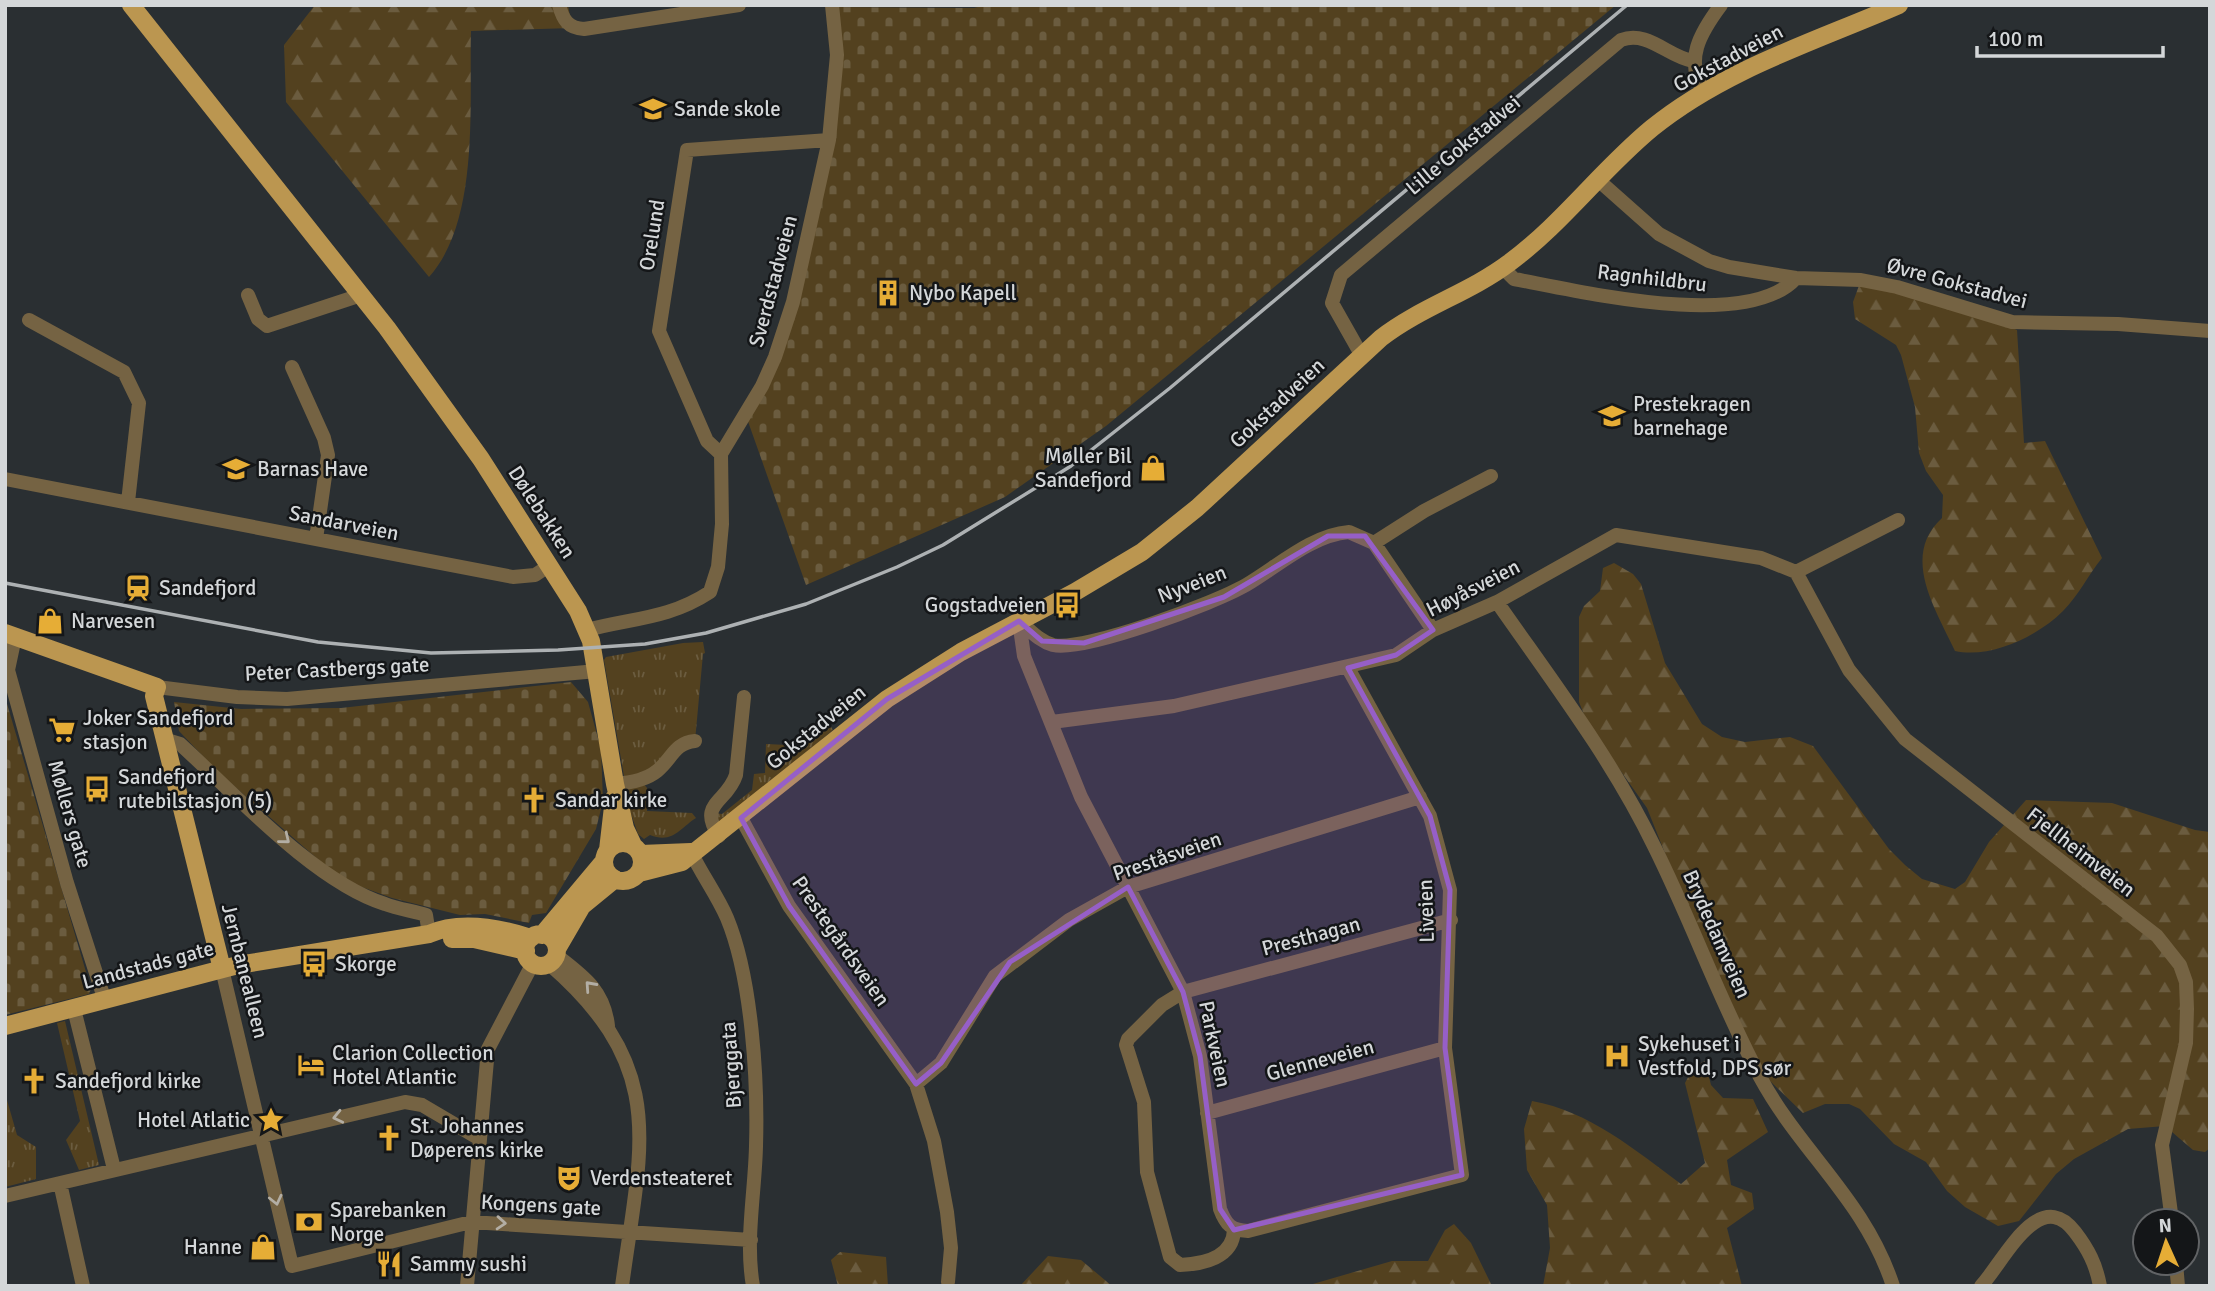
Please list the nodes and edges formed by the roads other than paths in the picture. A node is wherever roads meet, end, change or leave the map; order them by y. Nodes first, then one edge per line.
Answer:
1 (131, 5) edge
2 (559, 5) edge
3 (739, 5) edge
4 (1721, 5) edge
5 (1899, 5) edge
6 (834, 6) edge
7 (1693, 61) junction
8 (1703, 92) junction
9 (829, 140) junction
10 (1597, 179) junction
11 (1503, 268) junction
12 (1796, 278) junction
13 (248, 295) dead end
14 (361, 295) junction
15 (29, 320) dead end
16 (2210, 331) edge
17 (1362, 356) junction
18 (292, 367) dead end
19 (721, 454) junction
20 (1491, 476) dead end
21 (5, 479) edge
22 (128, 502) junction
23 (1898, 520) dead end
24 (316, 539) junction
25 (1374, 543) junction
26 (550, 565) junction
27 (1796, 572) junction
28 (1497, 602) junction
29 (1019, 621) junction
30 (587, 630) junction
31 (1433, 630) junction
32 (10, 635) edge
33 (1348, 668) junction
34 (597, 671) junction
35 (157, 687) junction
36 (744, 697) dead end
37 (1052, 722) junction
38 (695, 741) dead end
39 (174, 742) junction
40 (615, 784) junction
41 (1420, 797) junction
42 (740, 818) junction
43 (719, 836) junction
44 (637, 849) junction
45 (691, 852) junction
46 (606, 855) junction
47 (639, 873) junction
48 (615, 879) junction
49 (1128, 887) junction
50 (1451, 920) junction
51 (429, 934) junction
52 (542, 951) junction
53 (222, 970) junction
54 (1182, 992) junction
55 (105, 1001) junction
56 (74, 1009) junction
57 (5, 1026) edge
58 (1444, 1048) junction
59 (916, 1084) junction
60 (1207, 1114) junction
61 (261, 1135) junction
62 (478, 1138) junction
63 (114, 1169) junction
64 (60, 1183) junction
65 (5, 1196) edge
66 (2170, 1207) edge
67 (471, 1222) junction
68 (1234, 1230) junction
69 (629, 1231) junction
70 (751, 1240) junction
71 (292, 1266) joint
72 (948, 1282) dead end
73 (83, 1286) edge
74 (467, 1286) edge
75 (622, 1286) edge
76 (753, 1286) edge
77 (1893, 1286) edge
78 (1981, 1286) edge
79 (2100, 1286) edge

1 - 14 main road, Dølebakken
2 - 3 street
4 - 7 street
5 - 8 main road, Gokstadveien
6 - 9 street, Sverdstadveien
7 - 8 street
7 - 17 street, Lille Gokstadvei
8 - 10 main road, Gokstadveien
9 - 19 street, Sverdstadveien
9 - 19 street, Orelund
10 - 11 main road, Gokstadveien
10 - 12 street, Øvre Gokstadvei
11 - 12 street, Ragnhildbru
11 - 17 main road, Gokstadveien
12 - 16 street, Øvre Gokstadvei
13 - 14 street
14 - 26 main road, Dølebakken
15 - 22 street
17 - 29 main road, Gokstadveien
18 - 24 street
19 - 30 street
20 - 25 street
21 - 22 street, Sandarveien
22 - 24 street, Sandarveien
23 - 27 street
24 - 26 street, Sandarveien
25 - 29 street, Nyveien
25 - 31 street
26 - 30 main road, Dølebakken
27 - 28 street, Høyåsveien
27 - 66 street, Fjellheimveien
28 - 31 street, Høyåsveien
28 - 77 street, Brydedamveien
29 - 37 street, Parkveien
29 - 42 main road, Gokstadveien
30 - 34 main road, Dølebakken
31 - 33 street, Høyåsveien
32 - 35 main road, Peter Castbergs gate
32 - 55 street, Møllers gate
33 - 37 street, Høyåsveien
33 - 41 street, Liveien
34 - 35 street, Peter Castbergs gate
34 - 40 main road, Dølebakken
35 - 39 main road, Jernbanealleen
36 - 43 street
37 - 49 street, Parkveien
38 - 40 street
39 -> 51 street
39 - 53 main road, Jernbanealleen
40 - 44 main road, Dølebakken
40 - 46 main road, Dølebakken
41 - 49 street, Preståsveien
41 - 50 street, Liveien
42 - 43 main road, Gokstadveien
42 - 59 street, Prestegårdsveien
43 - 45 main road, Gokstadveien
44 - 45 main road, Gokstadveien
44 - 46 main road, Gokstadveien
44 - 47 main road
45 - 47 main road, Gokstadveien
45 - 70 street, Bjerggata
46 - 48 main road
46 - 52 main road
47 - 48 main road, Gokstadveien
48 - 52 main road
49 - 54 street, Parkveien
49 - 59 street, Preståsveien
50 - 54 street, Presthagan
50 - 58 street, Liveien
51 - 52 main road, Landstads gate
51 - 53 main road, Landstads gate
52 - 62 street
52 - 69 street
53 - 55 main road, Landstads gate
53 - 61 street, Jernbanealleen
54 - 60 street, Parkveien
54 - 68 street
55 - 56 main road, Landstads gate
56 - 57 main road, Landstads gate
56 - 63 street
58 - 60 street, Glenneveien
58 - 68 street, Liveien
59 - 72 street, Prestegårdsveien
60 - 68 street, Parkveien
62 -> 61 street
61 - 63 street
61 -> 71 street, Jernbanealleen
62 - 67 street
63 - 64 street
64 - 65 street
64 - 73 street
67 -> 69 street, Kongens gate
67 - 71 street, Kongens gate
67 - 74 street
69 - 70 street, Kongens gate
69 - 75 street
70 - 76 street, Bjerggata
78 - 79 street

